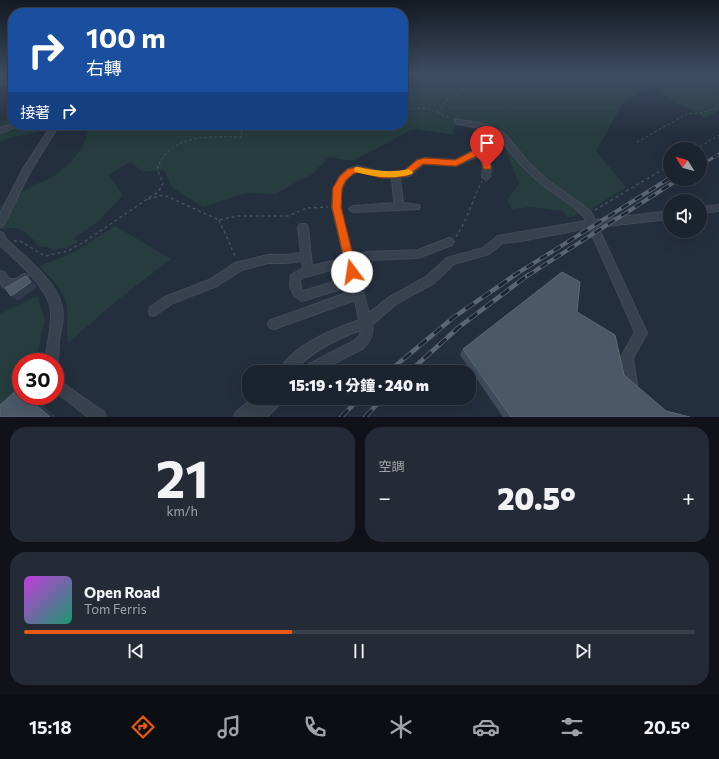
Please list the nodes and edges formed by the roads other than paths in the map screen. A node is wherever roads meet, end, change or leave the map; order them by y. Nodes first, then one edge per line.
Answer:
1 (458, 121) road end
2 (51, 130) edge
3 (396, 175) junction
4 (486, 176) road end
5 (399, 206) junction
6 (416, 207) dead end
7 (354, 208) dead end
8 (719, 208) edge
9 (707, 209) edge
10 (663, 215) edge
11 (590, 219) junction
12 (0, 223) edge
13 (303, 227) dead end
14 (0, 240) edge
15 (449, 242) road end
16 (306, 256) junction
17 (349, 261) junction
18 (308, 272) junction
19 (33, 273) junction
20 (0, 275) edge
21 (334, 287) dead end
22 (358, 294) junction
23 (154, 311) dead end
24 (365, 323) junction
25 (274, 324) dead end
26 (51, 353) edge
27 (291, 365) edge
28 (319, 365) edge
29 (631, 384) edge
30 (64, 391) edge
31 (258, 407) edge
32 (99, 417) edge
33 (241, 417) edge

1 - 11 street
2 - 12 street
3 - 4 street
3 - 5 street
3 - 17 street
5 - 6 street
5 - 7 street
8 - 9 street
10 - 11 street
11 - 24 street
11 - 29 street
13 - 16 street
14 - 19 street
15 - 17 street
16 - 18 street
16 - 23 street
17 - 18 street
17 - 22 street
18 - 21 street
19 - 20 street
19 - 26 street
22 - 24 street
22 - 25 street
24 - 27 street
24 - 28 street
30 - 32 street
31 - 33 street

